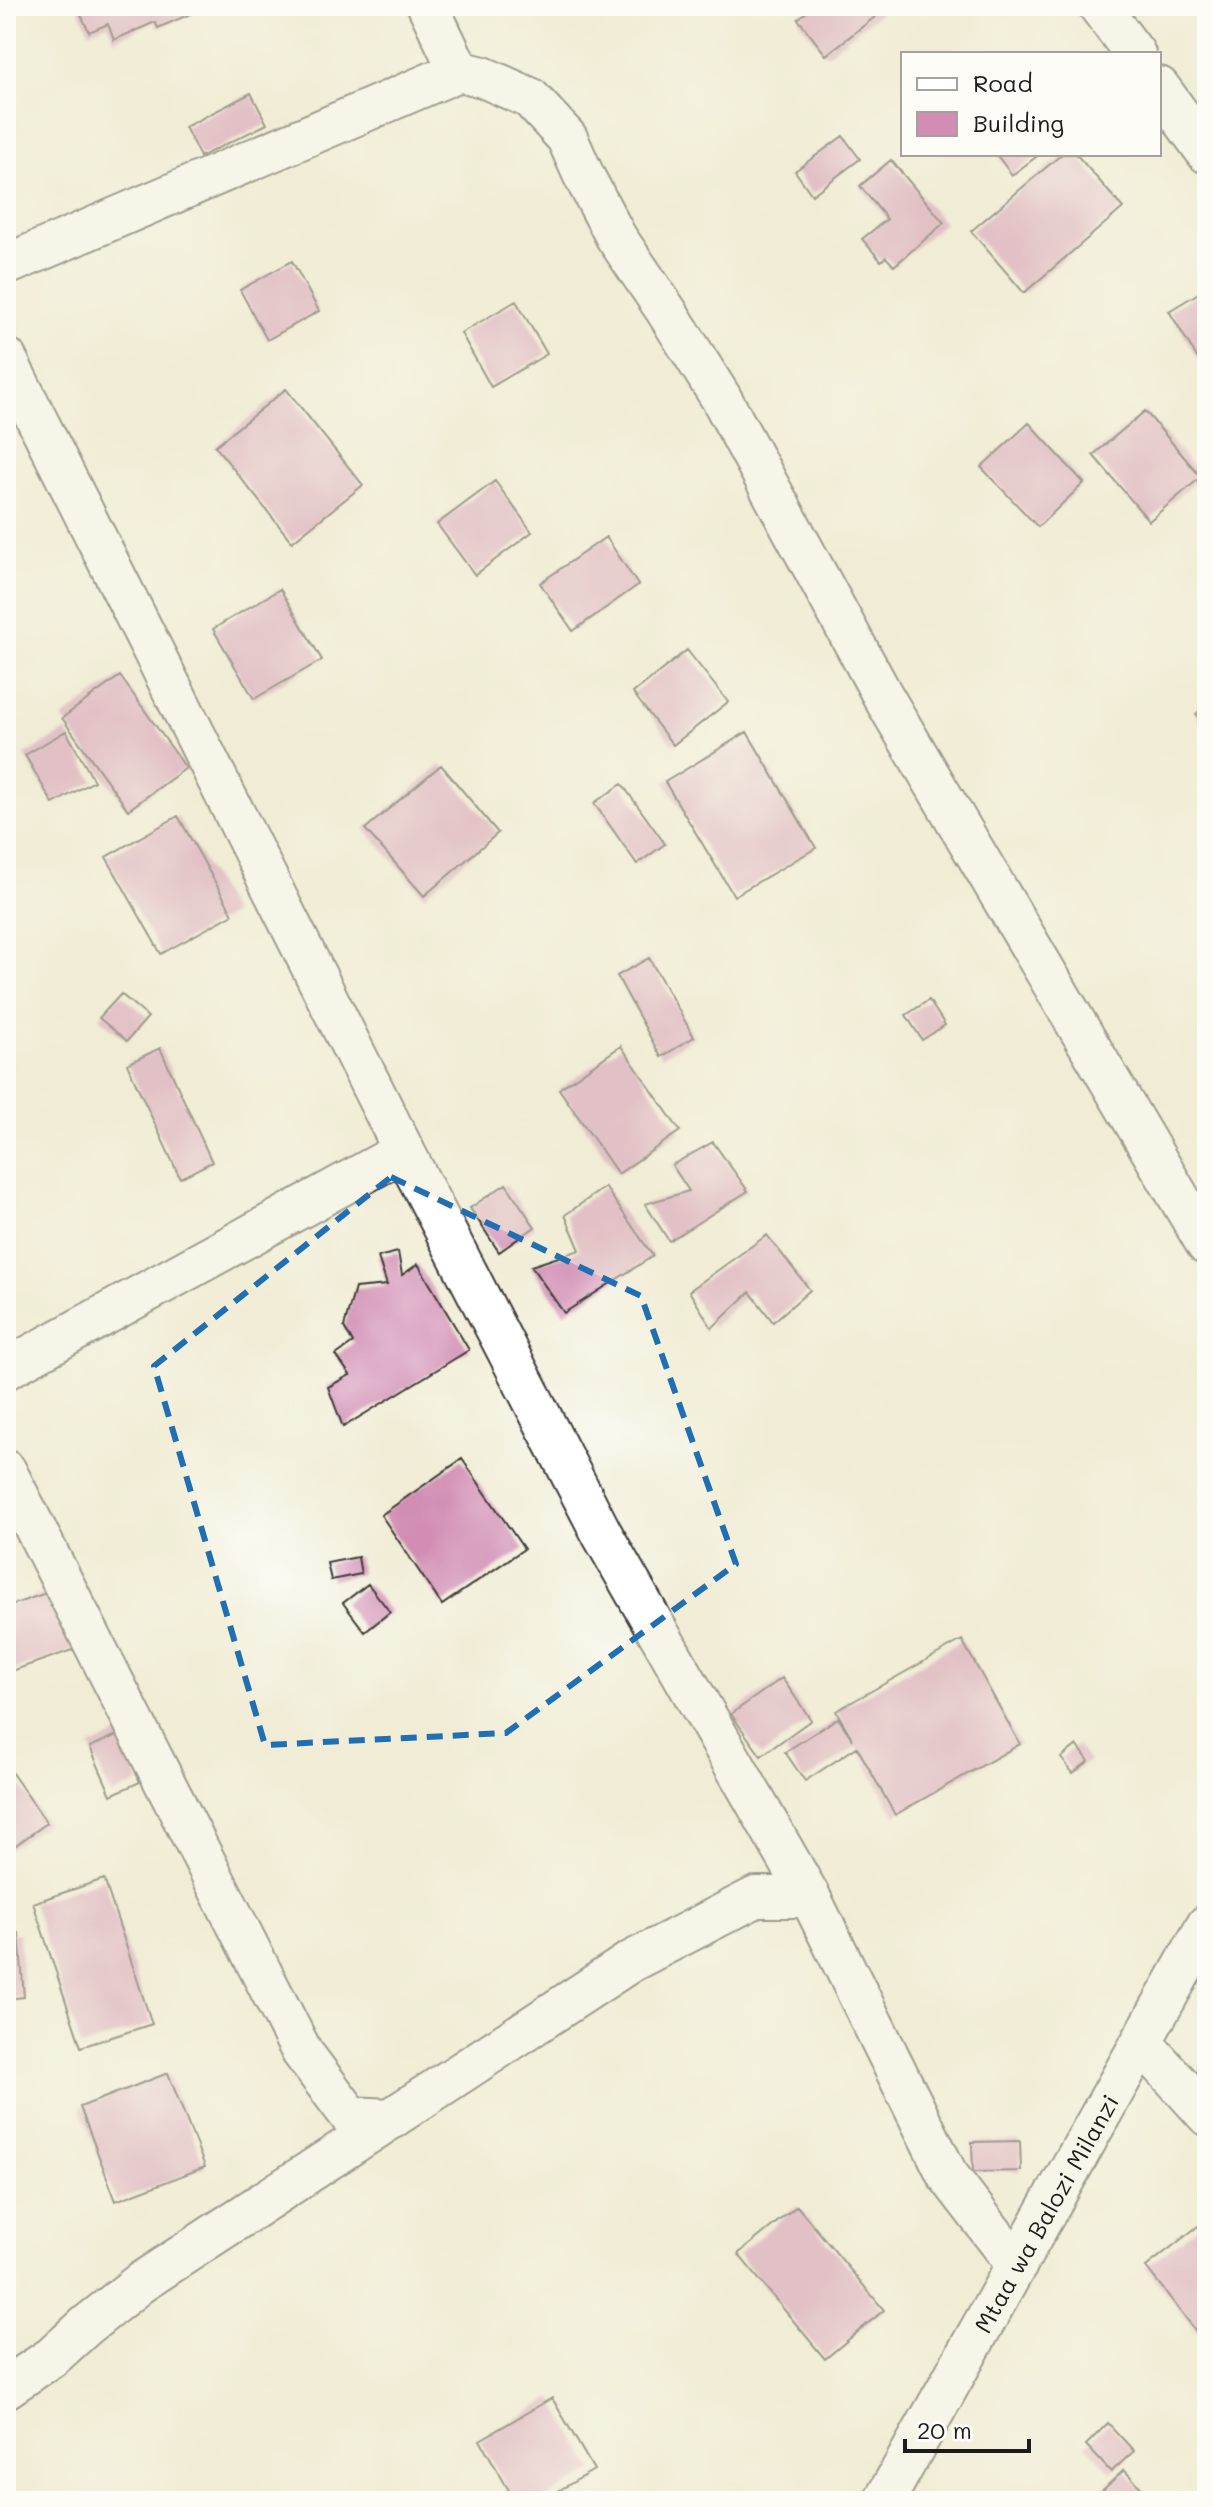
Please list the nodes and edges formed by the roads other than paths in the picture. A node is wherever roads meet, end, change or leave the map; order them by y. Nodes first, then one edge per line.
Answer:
1 (428, 6) edge
2 (1099, 6) edge
3 (1131, 34) edge
4 (459, 71) junction
5 (1161, 90) edge
6 (1207, 153) edge
7 (6, 265) edge
8 (6, 358) edge
9 (404, 1151) junction
10 (1207, 1245) edge
11 (6, 1369) edge
12 (6, 1471) edge
13 (810, 1897) junction
14 (1207, 1925) edge
15 (1142, 2043) junction
16 (1207, 2115) edge
17 (391, 2119) junction
18 (1017, 2265) junction
19 (6, 2388) edge
20 (884, 2501) edge

1 - 4 street
2 - 3 street
4 - 7 street
4 - 10 street
5 - 6 street
8 - 9 street
9 - 11 street
9 - 13 street
12 - 17 street
13 - 17 street
13 - 18 street
14 - 15 street, Mtaa wa Balozi Milanzi
15 - 16 street
15 - 18 street, Mtaa wa Balozi Milanzi
17 - 19 street
18 - 20 street, Mtaa wa Balozi Milanzi

